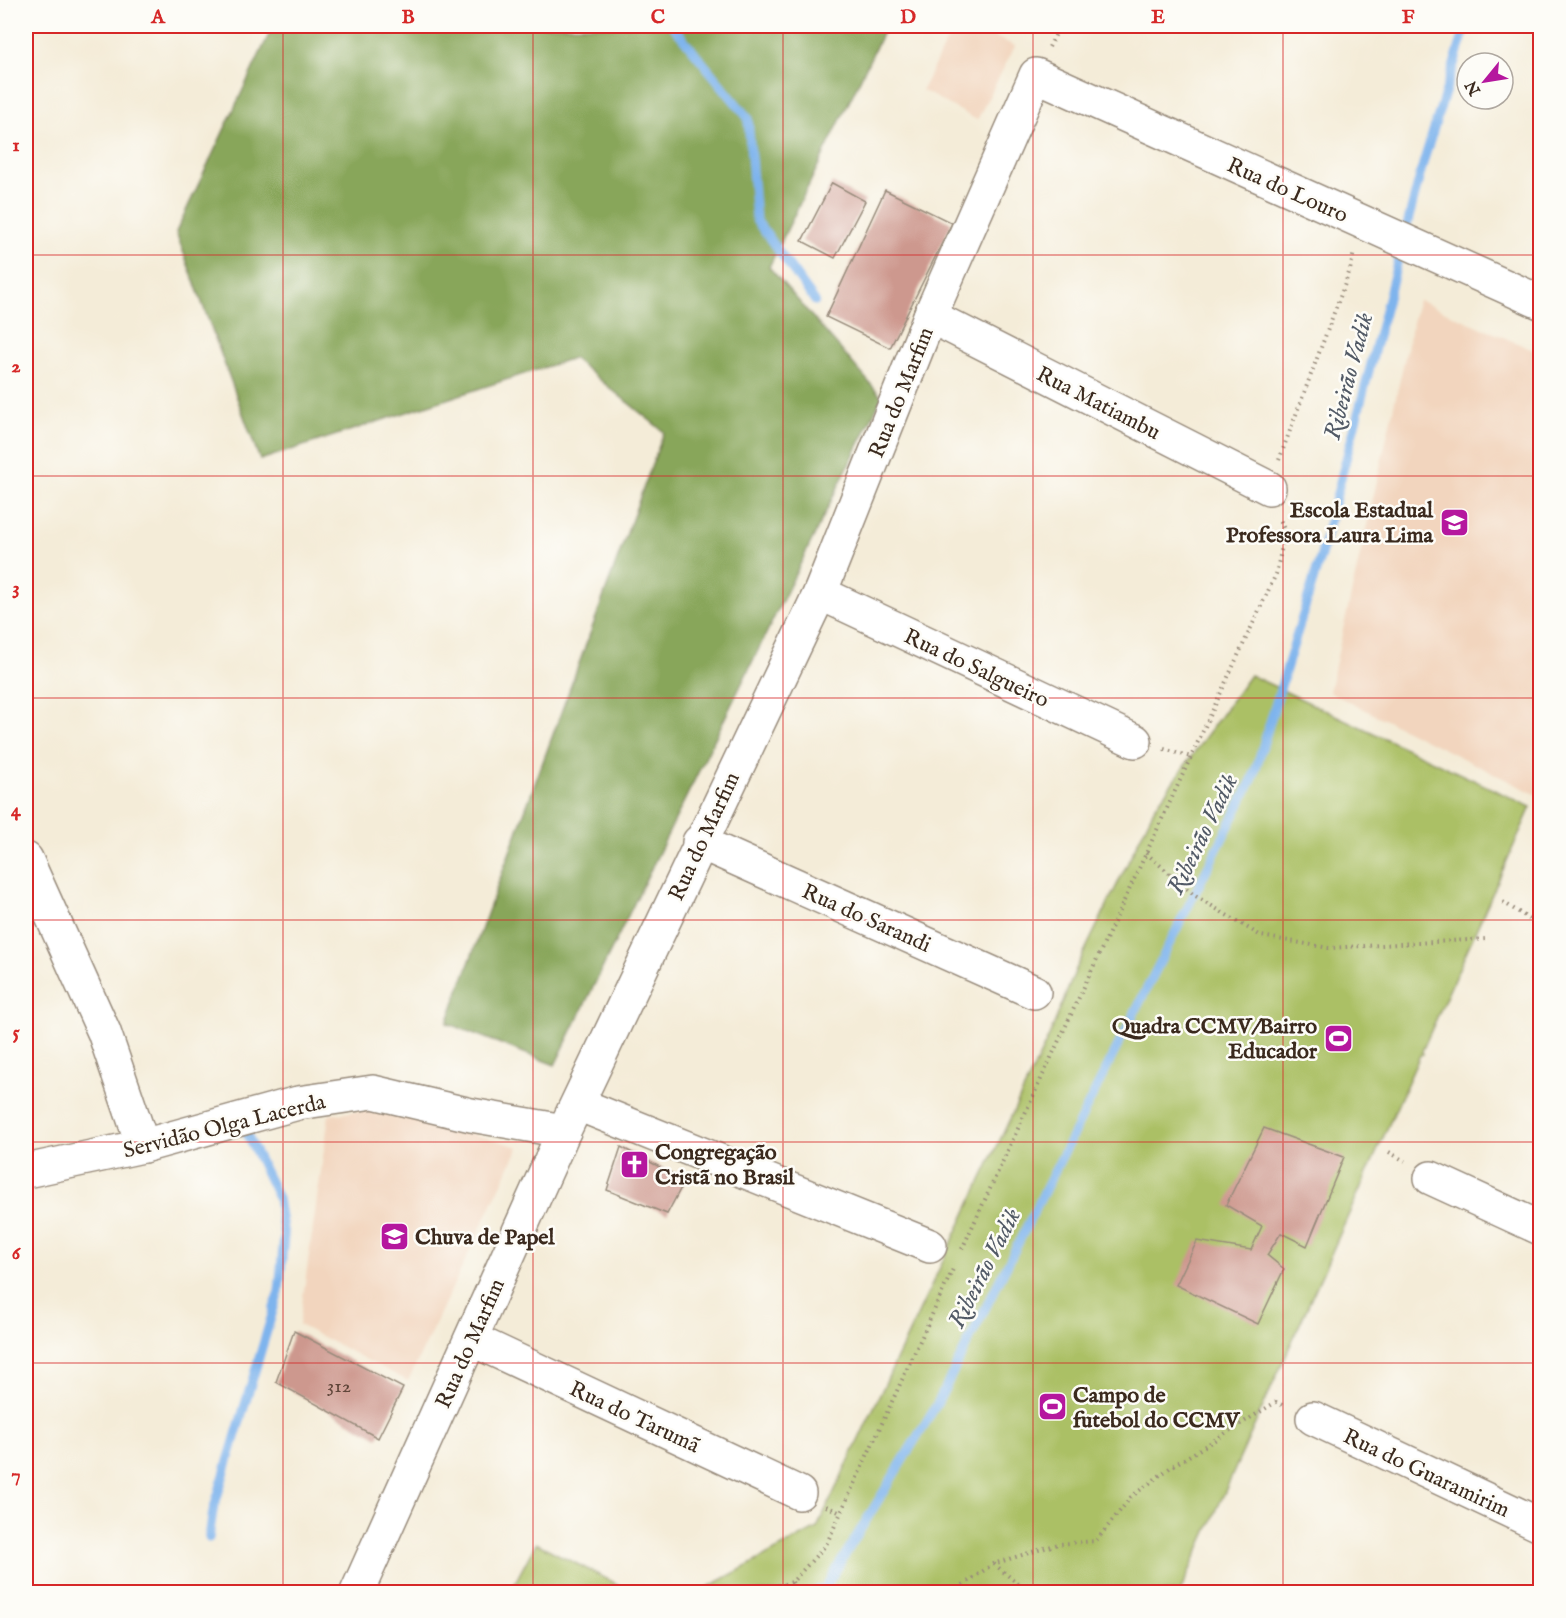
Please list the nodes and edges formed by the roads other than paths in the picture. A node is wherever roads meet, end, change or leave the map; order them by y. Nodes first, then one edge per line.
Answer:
1 (1036, 75) joint
2 (1540, 302) edge
3 (930, 316) junction
4 (1269, 488) road end
5 (820, 593) junction
6 (1135, 741) dead end
7 (699, 842) junction
8 (26, 859) edge
9 (1034, 992) dead end
10 (571, 1117) junction
11 (143, 1146) junction
12 (26, 1171) edge
13 (1431, 1178) dead end
14 (1540, 1228) edge
15 (943, 1253) road end
16 (471, 1340) junction
17 (1313, 1418) dead end
18 (799, 1493) dead end
19 (1540, 1525) edge
20 (357, 1593) edge

1 - 2 street, Rua do Louro
1 - 3 street, Rua do Marfim
3 - 4 street, Rua Matiambu
3 - 5 street, Rua do Marfim
5 - 6 street, Rua do Salgueiro
5 - 7 street, Rua do Marfim
7 - 9 street, Rua do Sarandi
7 - 10 street, Rua do Marfim
8 - 11 street
10 - 11 street, Servidão Olga Lacerda
10 - 15 street, Servidão Olga Lacerda
10 - 16 street, Rua do Marfim
11 - 12 street, Servidão Olga Lacerda
13 - 14 street
16 - 18 street, Rua do Tarumã
16 - 20 street, Rua do Marfim
17 - 19 street, Rua do Guaramirim

